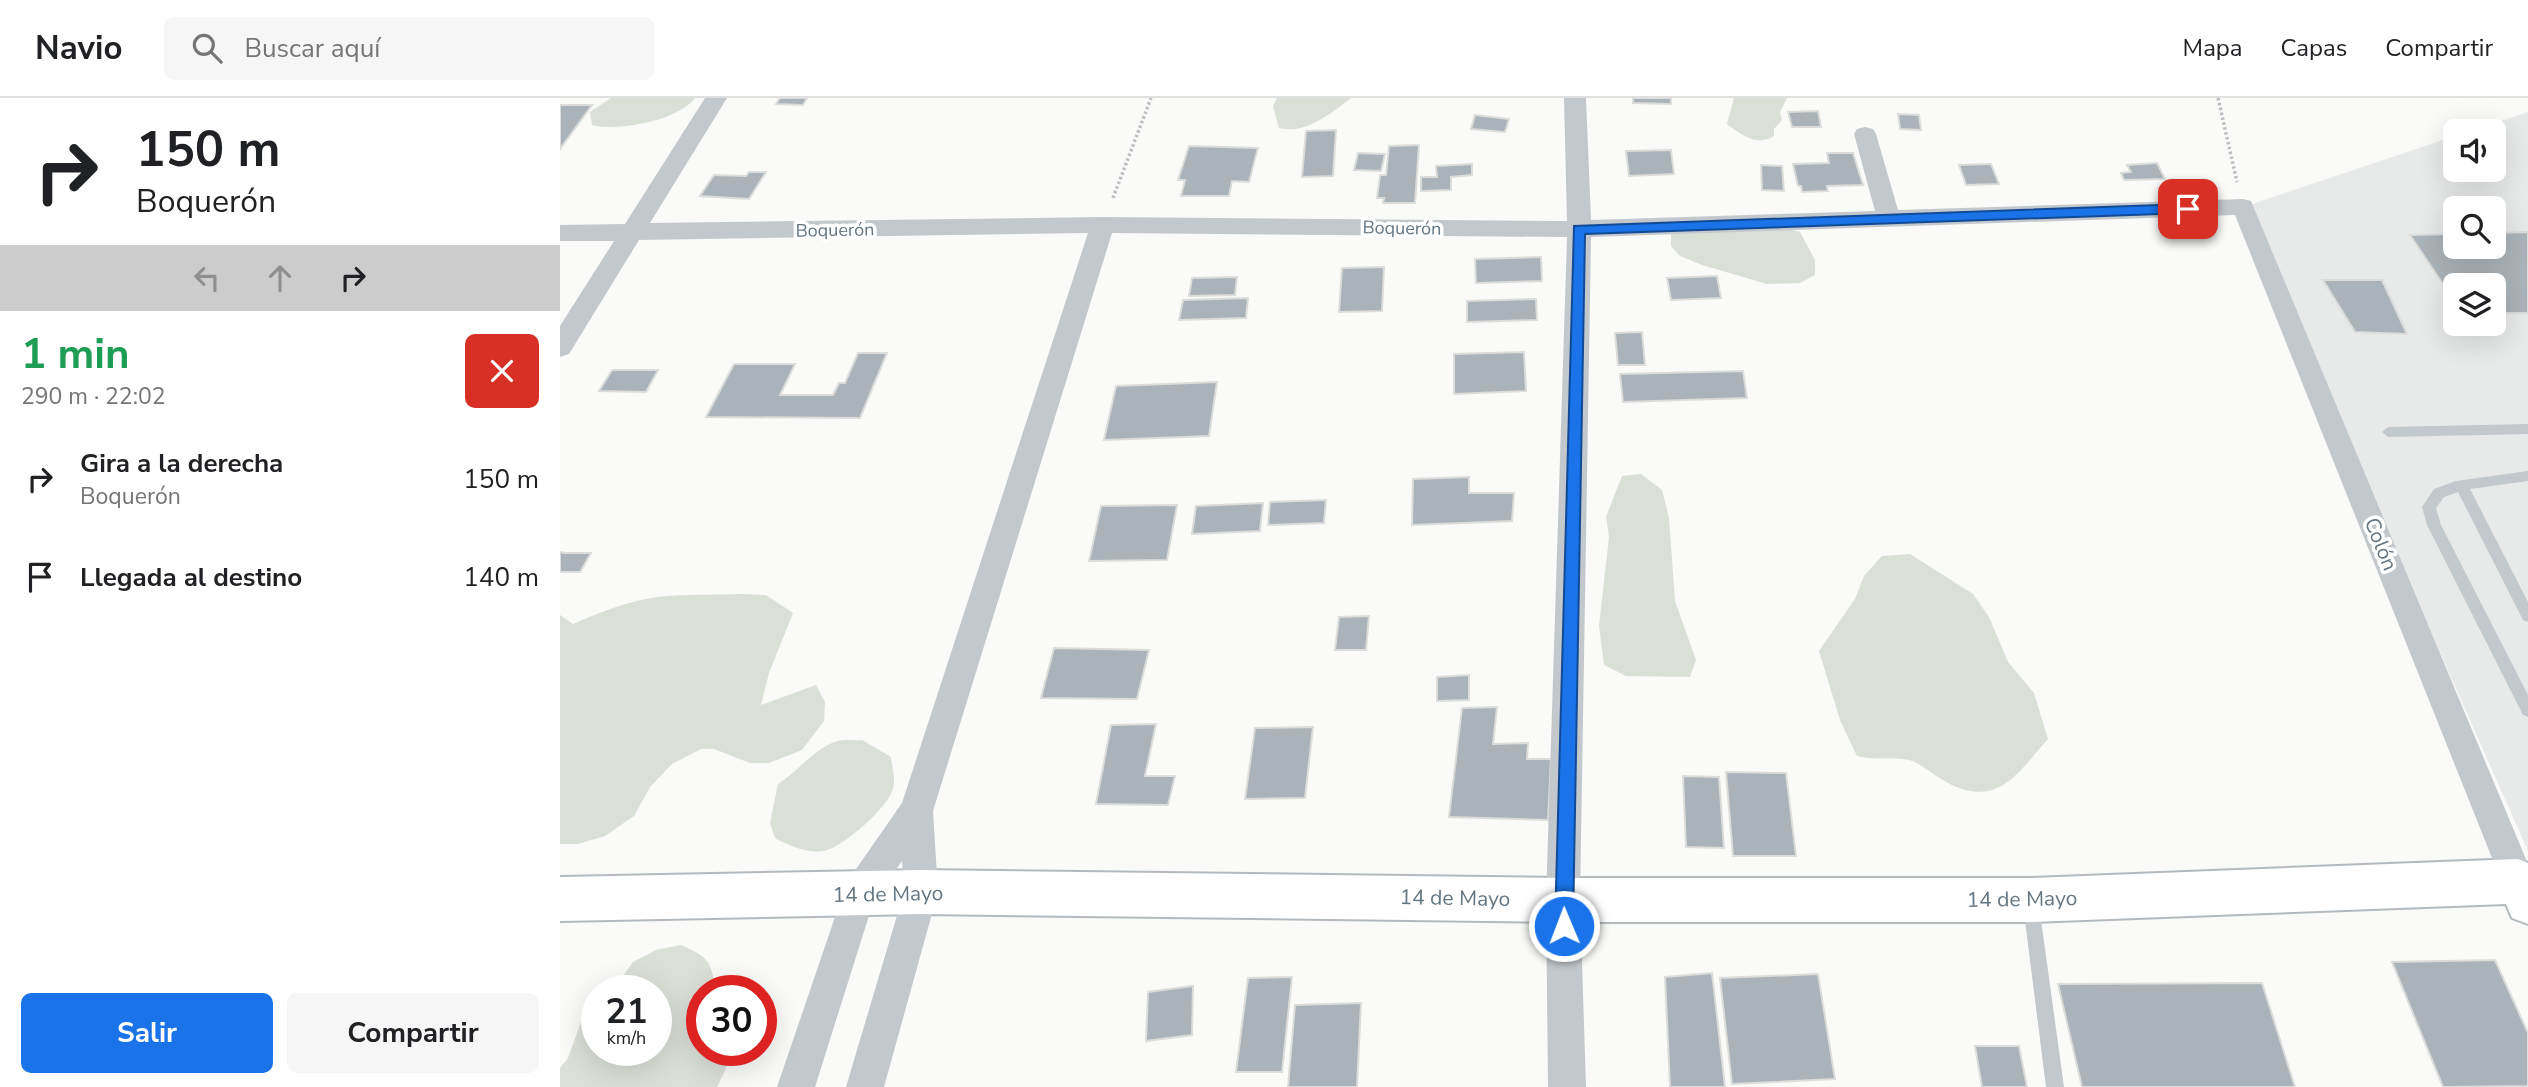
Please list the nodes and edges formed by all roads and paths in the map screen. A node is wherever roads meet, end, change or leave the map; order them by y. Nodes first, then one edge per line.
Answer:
1 (716, 98) edge
2 (1151, 98) edge
3 (1575, 98) edge
4 (2218, 98) edge
5 (1865, 134) dead end
6 (2243, 207) junction
7 (1889, 219) junction
8 (1103, 225) junction
9 (1578, 229) junction
10 (560, 233) edge
11 (632, 233) junction
12 (560, 347) edge
13 (2528, 429) edge
14 (2388, 432) dead end
15 (2528, 476) edge
16 (2461, 485) junction
17 (2528, 616) edge
18 (2528, 710) edge
19 (916, 811) junction
20 (2525, 888) edge
21 (921, 892) junction
22 (859, 894) junction
23 (560, 899) edge
24 (1563, 900) junction
25 (2031, 900) junction
26 (796, 1087) edge
27 (865, 1087) edge
28 (1567, 1087) edge
29 (2055, 1087) edge

1 - 11 street
2 - 8 path
3 - 9 street
4 - 6 path
5 - 7 street
6 - 7 street, Boquerón
6 - 20 street, Colón
7 - 9 street, Boquerón
8 - 9 street, Boquerón
8 - 11 street, Boquerón
8 - 19 street
9 - 24 street
10 - 11 street, Boquerón
11 - 12 street
13 - 14 lane
15 - 16 lane
16 - 17 lane
16 - 18 lane
19 - 21 street
19 - 22 street
20 - 25 street, 14 de Mayo
21 - 22 street, 14 de Mayo
21 - 24 street, 14 de Mayo
21 - 27 street
22 - 23 street, 14 de Mayo
22 - 26 street
24 - 25 street, 14 de Mayo
24 - 28 street
25 - 29 lane

